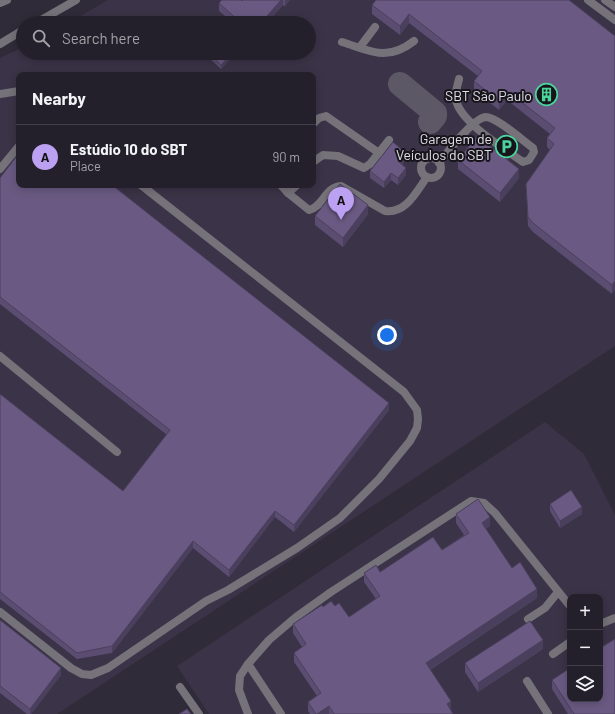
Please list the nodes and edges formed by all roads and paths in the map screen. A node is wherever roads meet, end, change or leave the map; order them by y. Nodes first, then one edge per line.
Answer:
1 (7, 0) edge
2 (76, 0) edge
3 (588, 0) edge
4 (605, 0) edge
5 (0, 3) edge
6 (615, 8) edge
7 (48, 16) edge
8 (615, 20) edge
9 (375, 27) dead end
10 (16, 34) edge
11 (414, 41) dead end
12 (342, 42) dead end
13 (0, 44) edge
14 (360, 48) junction
15 (459, 79) dead end
16 (16, 91) edge
17 (0, 94) edge
18 (316, 121) edge
19 (472, 125) junction
20 (389, 140) dead end
21 (16, 150) edge
22 (379, 153) junction
23 (316, 160) edge
24 (439, 163) junction
25 (0, 169) edge
26 (427, 177) junction
27 (146, 188) edge
28 (284, 188) edge
29 (294, 188) edge
30 (288, 193) junction
31 (0, 356) edge
32 (117, 452) dead end
33 (558, 592) junction
34 (567, 602) edge
35 (0, 612) edge
36 (615, 618) edge
37 (528, 619) dead end
38 (603, 623) edge
39 (567, 644) edge
40 (553, 654) dead end
41 (248, 664) junction
42 (527, 681) dead end
43 (180, 687) dead end
44 (199, 714) edge
45 (248, 714) edge
46 (281, 714) edge
47 (548, 714) edge

1 - 5 street
2 - 7 street
3 - 8 street
4 - 6 street
9 - 14 street
10 - 13 street
11 - 14 street
12 - 14 street
15 - 19 street
16 - 17 street
18 - 22 street
19 - 19 street
19 - 24 street
20 - 22 street
21 - 25 street
22 - 23 street
24 - 26 street
24 - 26 street
26 - 30 street
27 - 35 street
28 - 30 street
29 - 30 street
31 - 32 street
33 - 34 street
33 - 37 street
33 - 41 street
36 - 38 street
39 - 40 street
41 - 45 street
41 - 46 street
42 - 47 street
43 - 44 street

